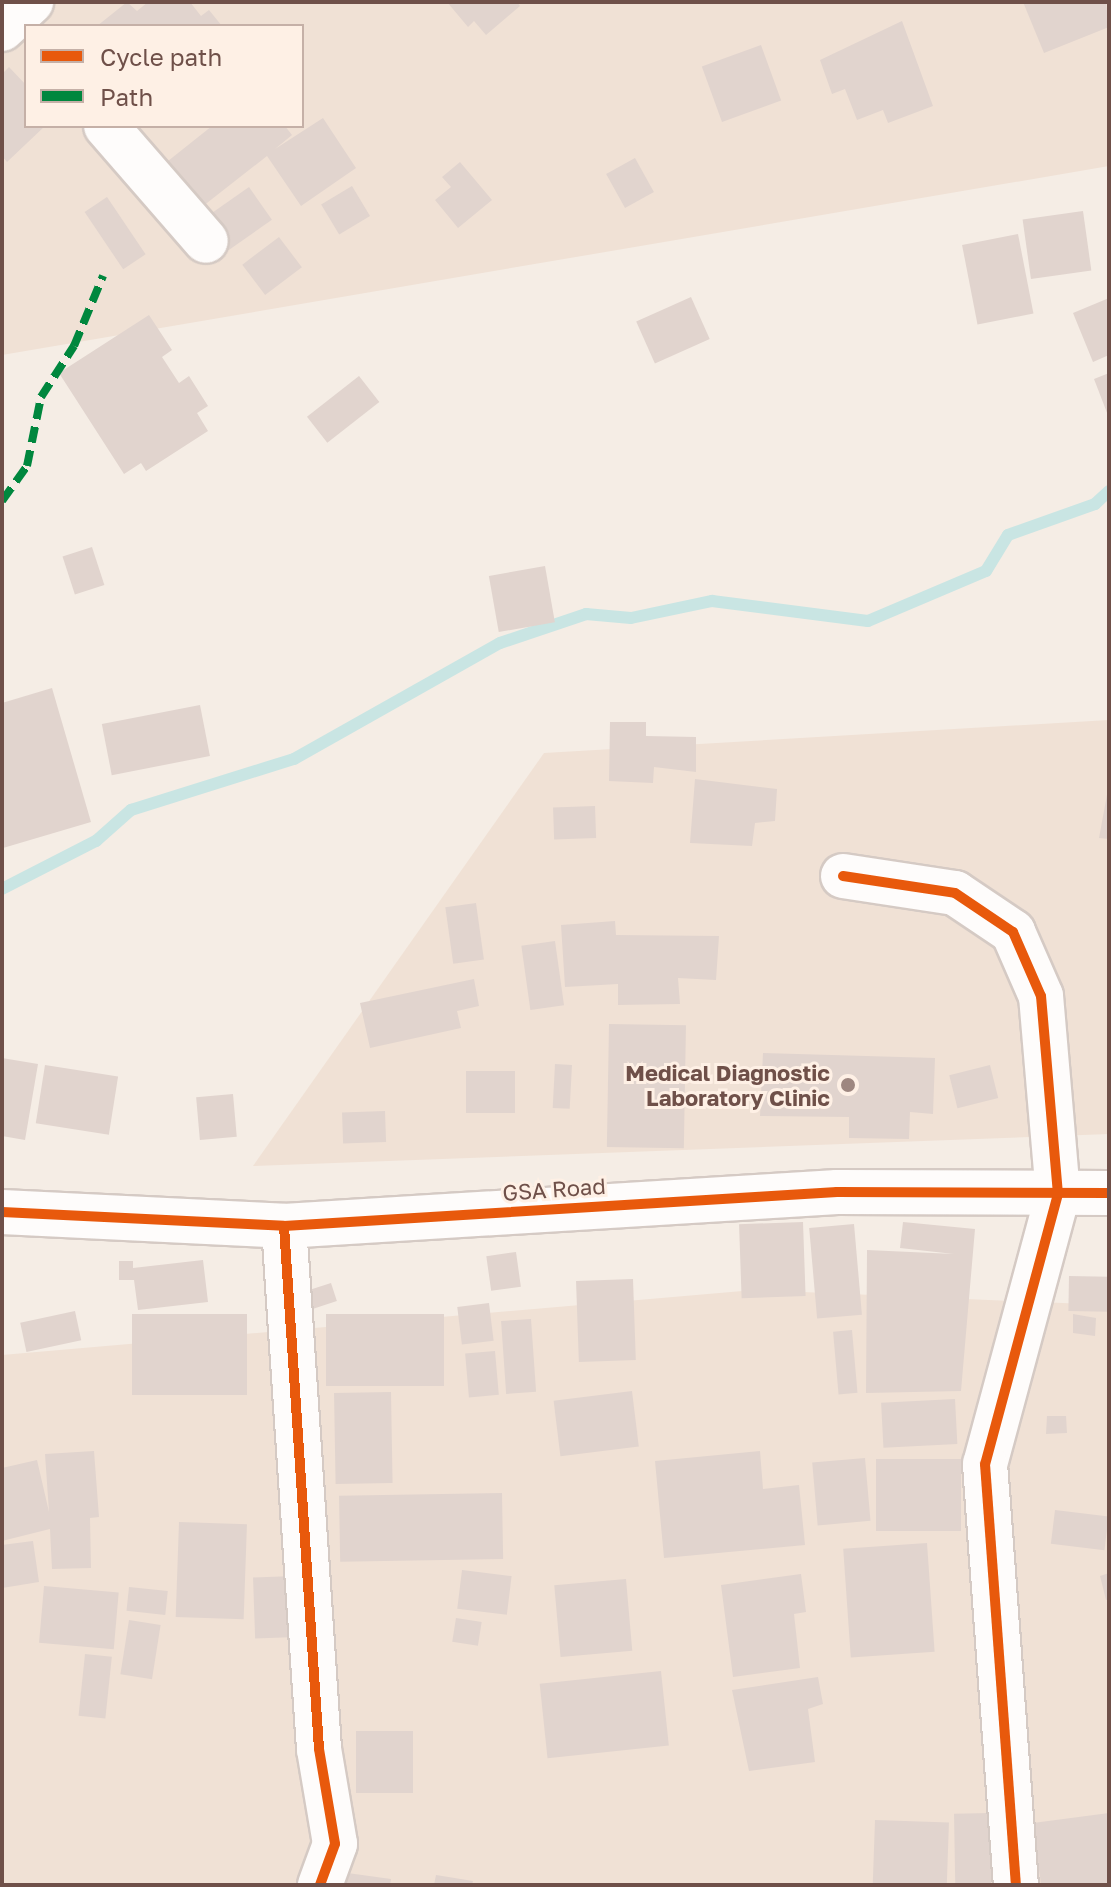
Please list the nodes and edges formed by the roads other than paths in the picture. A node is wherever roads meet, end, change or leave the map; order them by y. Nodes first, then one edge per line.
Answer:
1 (108, 128) edge
2 (206, 241) dead end
3 (843, 876) dead end
4 (1109, 1193) edge
5 (1058, 1194) junction
6 (4, 1211) edge
7 (284, 1226) junction
8 (320, 1885) edge
9 (1016, 1885) edge

1 - 2 street
3 - 5 street
4 - 5 street, GSA Road
5 - 7 street, GSA Road
5 - 9 street
6 - 7 street, GSA Road
7 - 8 street

